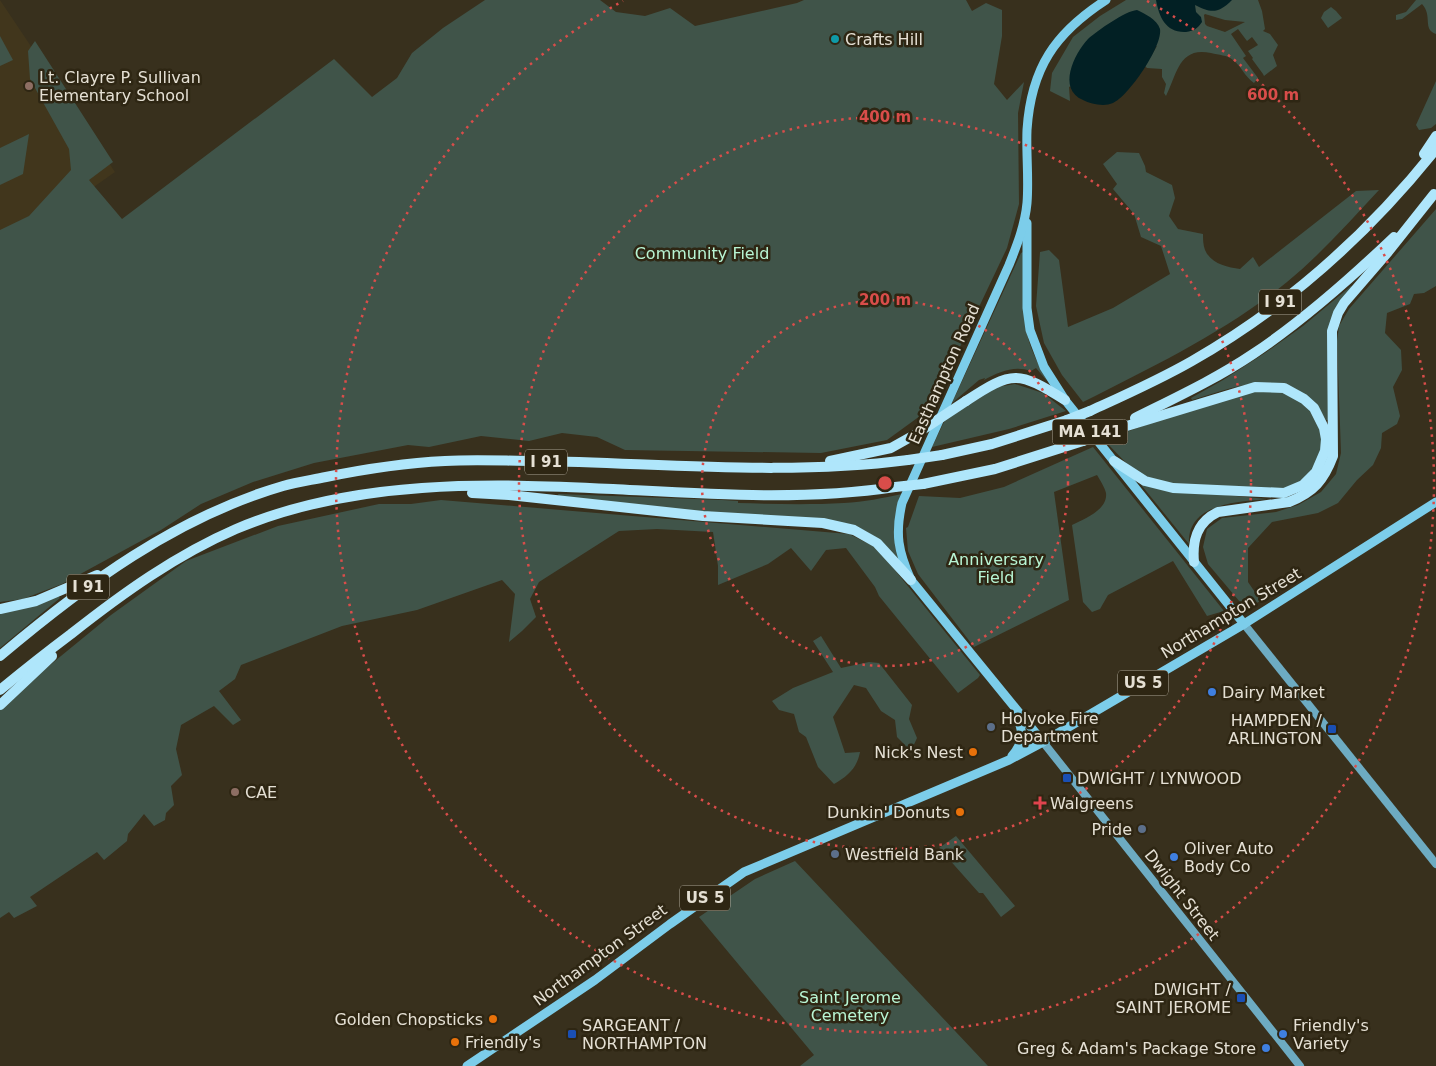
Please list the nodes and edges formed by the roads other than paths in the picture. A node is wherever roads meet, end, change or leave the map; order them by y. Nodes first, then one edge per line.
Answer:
1 (1106, 0) edge
2 (1436, 136) edge
3 (1436, 148) edge
4 (1435, 192) edge
5 (1027, 203) junction
6 (1386, 208) junction
7 (1065, 400) junction
8 (1108, 432) junction
9 (1114, 461) junction
10 (778, 469) junction
11 (414, 489) junction
12 (1436, 502) edge
13 (123, 562) junction
14 (1194, 562) junction
15 (911, 580) junction
16 (0, 609) edge
17 (90, 619) junction
18 (1244, 624) junction
19 (0, 656) edge
20 (0, 690) edge
21 (1010, 704) junction
22 (0, 705) edge
23 (1043, 742) junction
24 (1009, 760) junction
25 (1436, 864) edge
26 (467, 1066) edge
27 (1300, 1066) edge

1 - 5 main road, Easthampton Road / MA 141
2 - 6 highway
3 - 6 highway, I 91
4 - 8 highway, I 91
4 - 14 highway
5 - 7 main road, MA 141
5 - 15 main road, Easthampton Road / MA 141
6 - 10 highway, I 91, bridge
7 - 9 main road, MA 141
7 - 10 highway, bridge
8 - 9 highway
8 - 11 highway, I 91, bridge
9 - 14 main road, MA 141
10 - 13 highway, I 91
11 - 15 highway
11 - 17 highway, I 91
12 - 18 main road, Northampton Street / US 5
13 - 16 highway
13 - 19 highway, I 91
14 - 18 main road, MA 141
15 - 21 main road, Easthampton Road / MA 141
17 - 20 highway, I 91
17 - 22 highway
18 - 23 main road, Northampton Street / US 5
18 - 25 main road, MA 141
21 - 23 main road, Easthampton Road / MA 141
21 - 24 main road
23 - 24 main road, Northampton Street / US 5
23 - 27 main road, Dwight Street / MA 141
24 - 26 main road, Northampton Street / US 5

